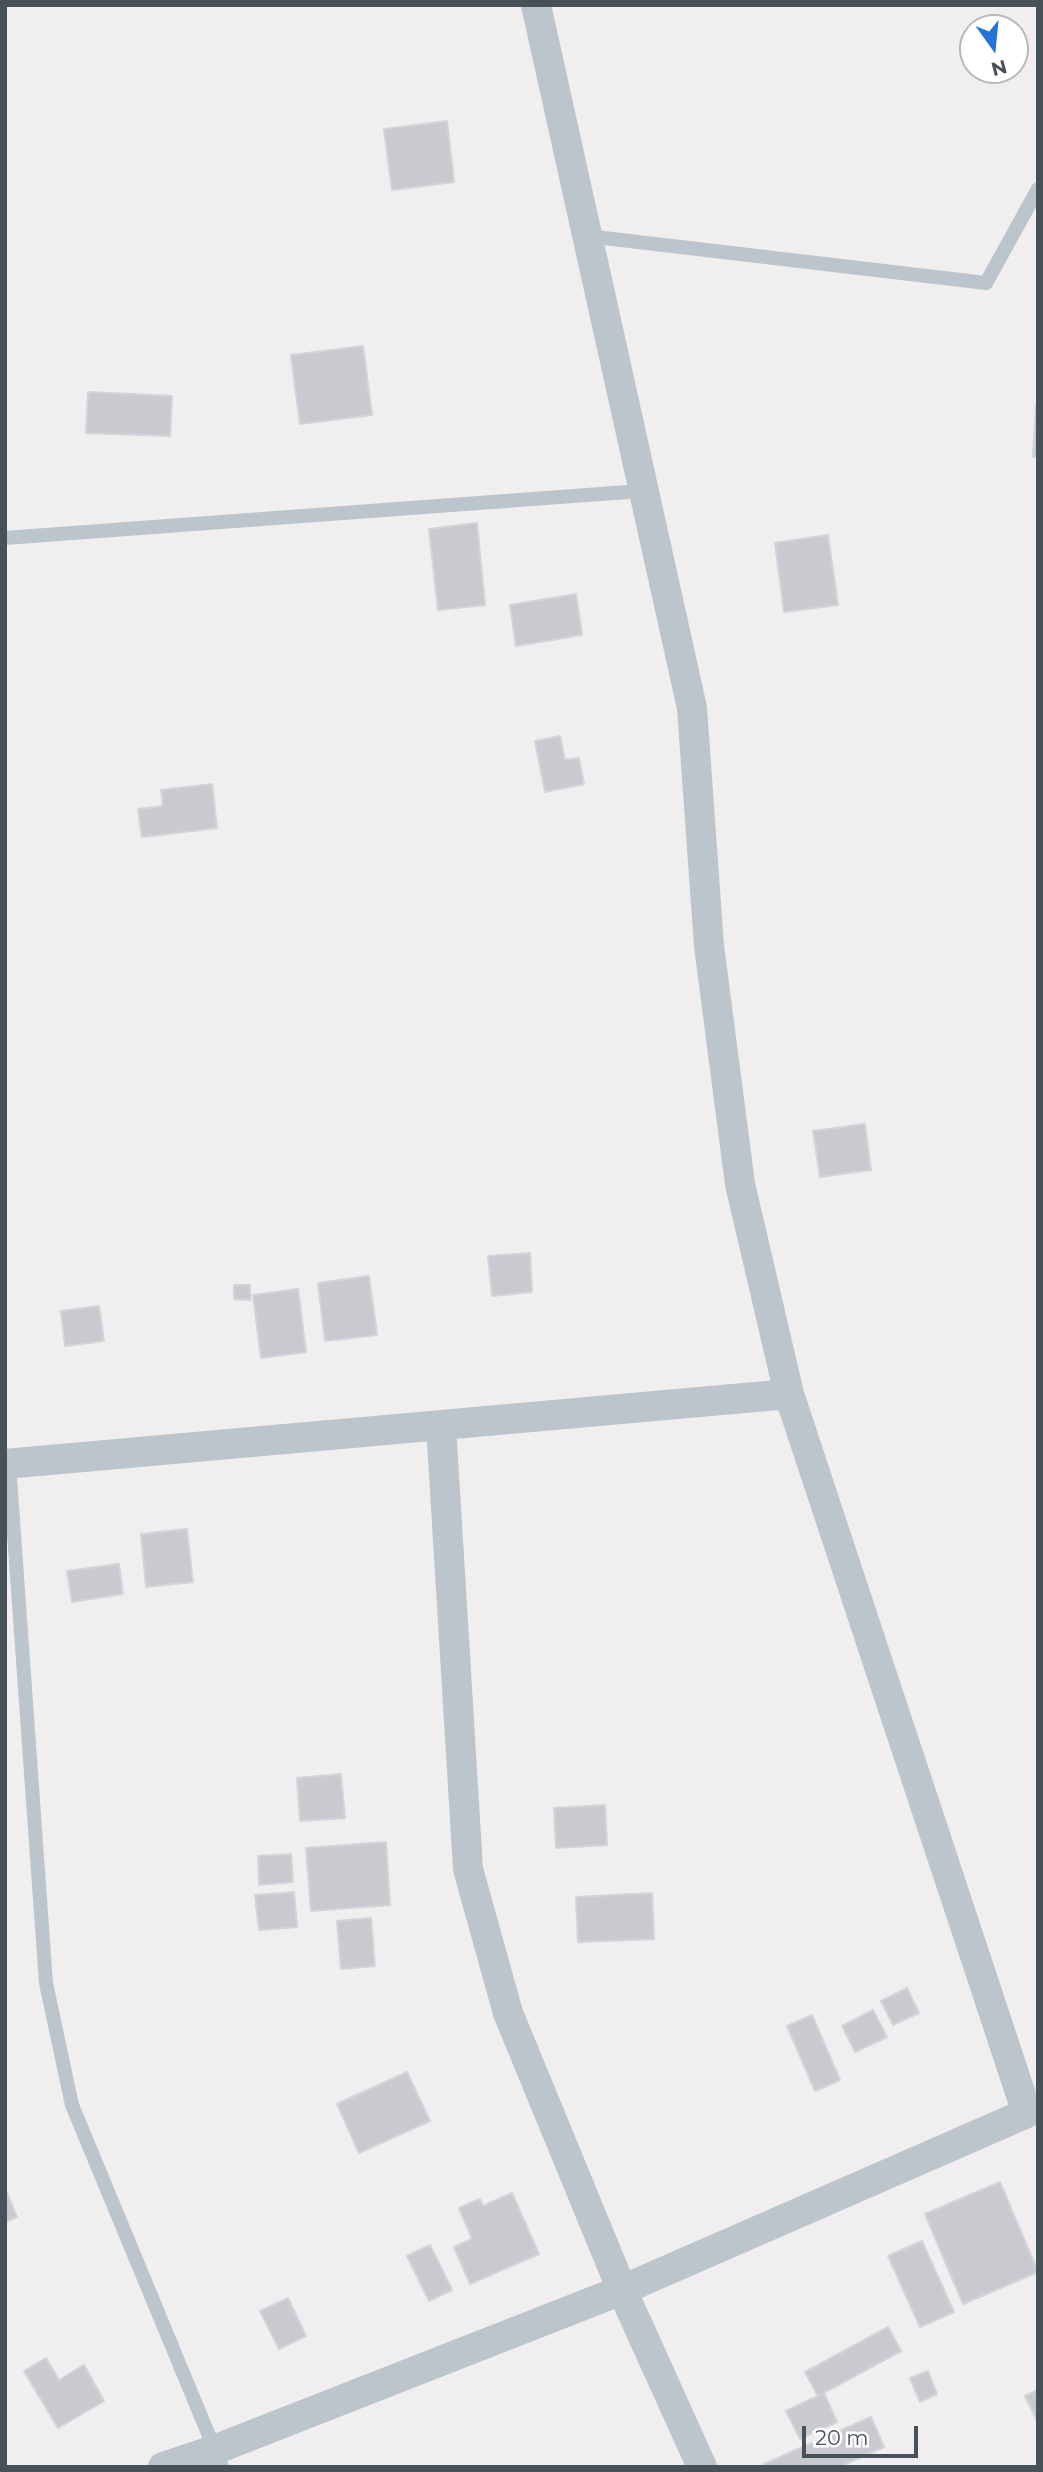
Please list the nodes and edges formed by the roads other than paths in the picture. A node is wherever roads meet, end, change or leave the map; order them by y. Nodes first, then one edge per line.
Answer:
1 (536, 5) edge
2 (1038, 189) edge
3 (586, 236) junction
4 (641, 491) junction
5 (5, 538) edge
6 (789, 1394) junction
7 (441, 1425) junction
8 (7, 1464) edge
9 (1032, 2120) edge
10 (622, 2290) junction
11 (218, 2458) edge
12 (163, 2467) edge
13 (702, 2467) edge

1 - 3 street
2 - 3 lane
3 - 4 street
4 - 5 lane
4 - 6 street
6 - 7 street
6 - 9 street
7 - 8 street
7 - 10 street
8 - 11 lane
9 - 10 street
10 - 11 street
10 - 13 street
11 - 12 street

